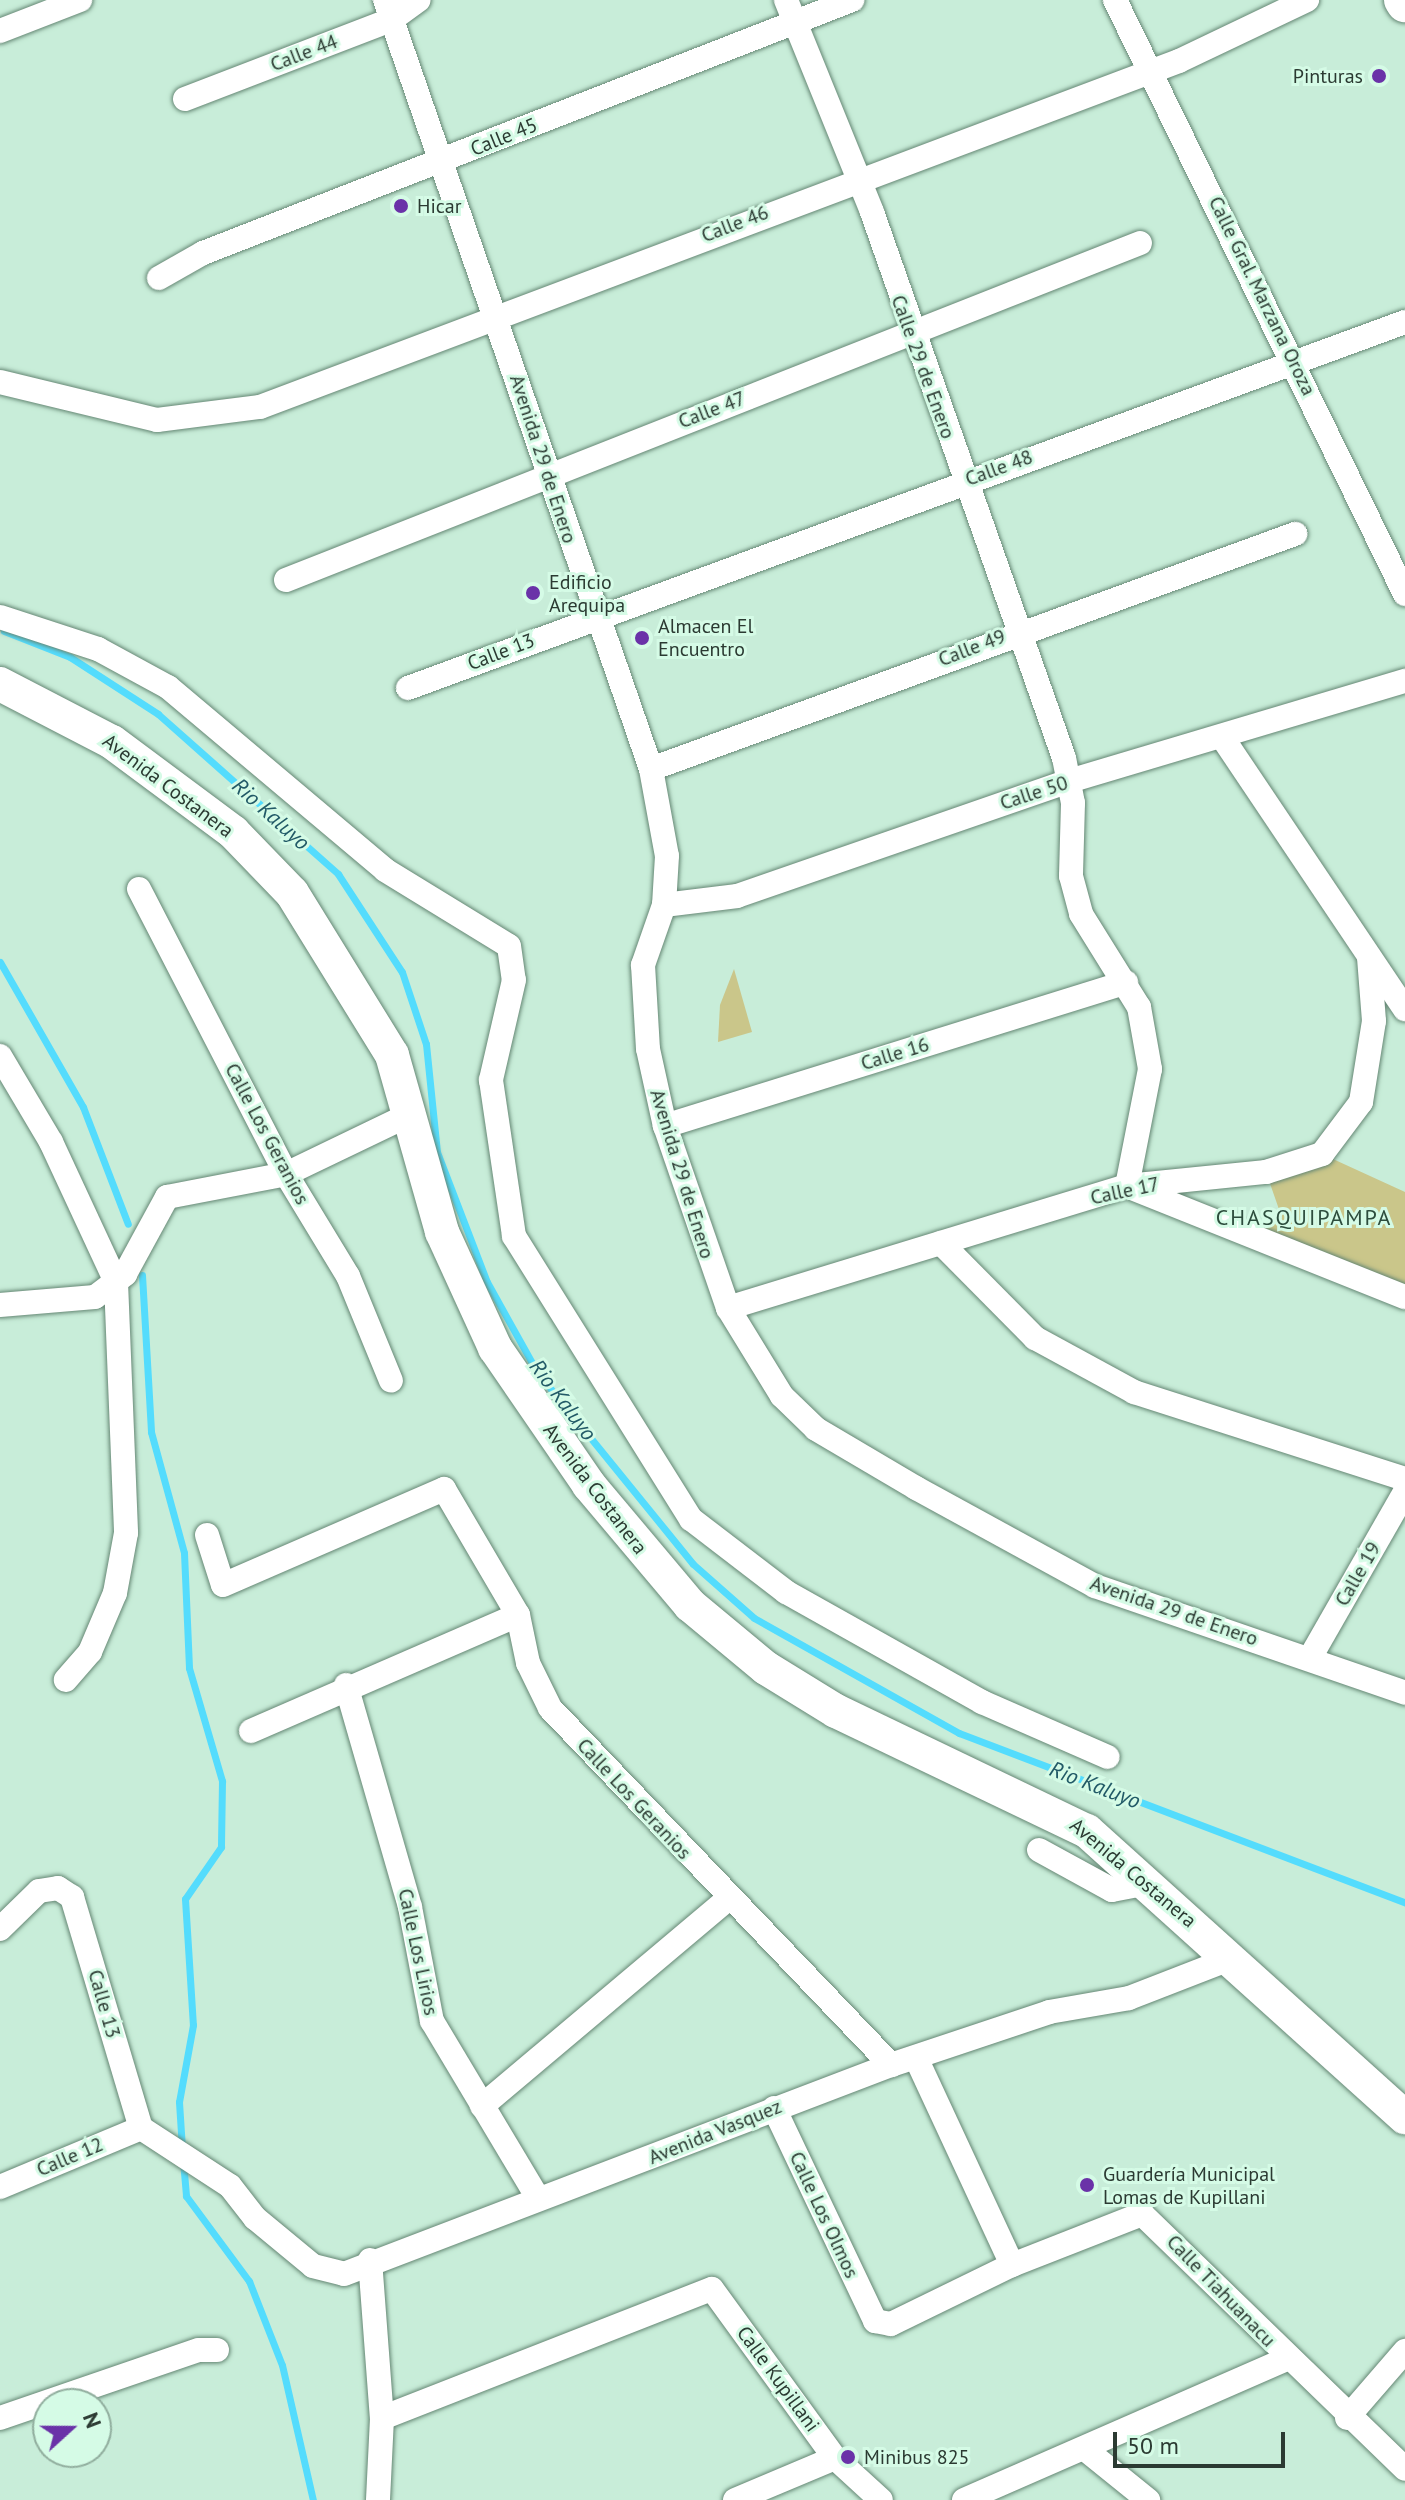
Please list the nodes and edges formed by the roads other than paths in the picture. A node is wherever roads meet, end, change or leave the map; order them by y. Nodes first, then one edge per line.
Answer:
1 (80, 0) edge
2 (419, 0) edge
3 (852, 0) edge
4 (1115, 0) edge
5 (1307, 0) edge
6 (388, 10) edge
7 (789, 10) edge
8 (0, 31) edge
9 (1151, 71) junction
10 (185, 99) dead end
11 (441, 164) junction
12 (859, 178) junction
13 (1140, 243) dead end
14 (159, 278) dead end
15 (495, 313) junction
16 (1405, 322) edge
17 (911, 332) junction
18 (1296, 363) junction
19 (0, 382) edge
20 (550, 474) junction
21 (964, 481) junction
22 (1295, 534) dead end
23 (286, 580) dead end
24 (1405, 594) edge
25 (594, 616) junction
26 (0, 617) edge
27 (1018, 631) junction
28 (1405, 681) edge
29 (0, 684) edge
30 (408, 688) dead end
31 (1222, 737) junction
32 (651, 769) junction
33 (1069, 781) junction
34 (139, 889) dead end
35 (664, 905) junction
36 (1369, 957) junction
37 (1126, 982) junction
38 (1405, 1009) edge
39 (0, 1056) edge
40 (413, 1113) junction
41 (665, 1126) junction
42 (286, 1174) junction
43 (1127, 1186) junction
44 (941, 1243) junction
45 (121, 1278) junction
46 (1405, 1297) edge
47 (0, 1305) edge
48 (728, 1308) junction
49 (391, 1381) dead end
50 (1405, 1479) edge
51 (1405, 1492) edge
52 (207, 1535) dead end
53 (518, 1615) junction
54 (1311, 1656) junction
55 (66, 1680) dead end
56 (346, 1685) junction
57 (1405, 1693) edge
58 (251, 1731) dead end
59 (1108, 1757) dead end
60 (1039, 1850) dead end
61 (1148, 1883) junction
62 (728, 1899) junction
63 (0, 1929) edge
64 (1232, 1958) junction
65 (917, 2060) junction
66 (891, 2065) junction
67 (482, 2106) junction
68 (774, 2108) junction
69 (1405, 2117) edge
70 (141, 2128) junction
71 (0, 2187) edge
72 (538, 2198) junction
73 (370, 2260) junction
74 (1012, 2265) junction
75 (875, 2321) joint
76 (217, 2350) dead end
77 (1405, 2351) edge
78 (1287, 2359) junction
79 (0, 2418) edge
80 (382, 2418) junction
81 (1347, 2418) junction
82 (1086, 2450) junction
83 (835, 2458) junction
84 (1405, 2469) edge
85 (378, 2500) edge
86 (735, 2500) edge
87 (881, 2500) edge
88 (964, 2500) edge
89 (1148, 2500) edge

1 - 8 street
2 - 6 street, Calle 44
3 - 7 street, Calle 45
4 - 9 street, Calle Gral. Marzana Oroza
5 - 9 street, Calle 46
6 - 10 street, Calle 44
6 - 11 street, Avenida 29 de Enero
7 - 11 street, Calle 45
7 - 12 street, Calle 29 de Enero
9 - 12 street, Calle 46
9 - 18 street, Calle Gral. Marzana Oroza
11 - 14 street, Calle 45
11 - 15 street, Avenida 29 de Enero
12 - 15 street, Calle 46
12 - 17 street, Calle 29 de Enero
13 - 17 street, Calle 47
15 - 19 street, Calle 46
15 - 20 street, Avenida 29 de Enero
16 - 18 street, Calle 48
17 - 20 street, Calle 47
17 - 21 street, Calle 29 de Enero
18 - 21 street, Calle 48
18 - 24 street, Calle Gral. Marzana Oroza
20 - 23 street, Calle 47
20 - 25 street, Avenida 29 de Enero
21 - 25 street, Calle 48
21 - 27 street, Calle 29 de Enero
22 - 27 street, Calle 49
25 - 30 street, Calle 13
25 - 32 street, Avenida 29 de Enero
26 - 59 street
27 - 32 street, Calle 49
27 - 33 street, Calle 29 de Enero
28 - 31 street, Calle 50
29 - 40 main road, Avenida Costanera
31 - 33 street, Calle 50
31 - 36 street
32 - 35 street, Avenida 29 de Enero
33 - 35 street, Calle 50
33 - 37 street, Calle 29 de Enero
34 - 42 street, Calle Los Geranios
35 - 41 street, Avenida 29 de Enero
36 - 38 street
36 - 43 street, Calle 17
37 - 41 street, Calle 16
37 - 43 street
39 - 45 street
40 - 42 street
40 - 61 main road, Avenida Costanera
41 - 48 street, Avenida 29 de Enero
42 - 45 street
42 - 49 street, Calle Los Geranios
43 - 44 street, Calle 17
43 - 46 street
44 - 48 street, Calle 17
44 - 50 street
45 - 47 street
45 - 55 street
48 - 54 street, Avenida 29 de Enero
51 - 54 street, Calle 19
52 - 53 street, Calle Los Geranios
53 - 56 street
53 - 62 street, Calle Los Geranios
54 - 57 street, Avenida 29 de Enero
56 - 58 street
56 - 67 street, Calle Los Lirios
60 - 61 street
61 - 64 main road, Avenida Costanera
62 - 66 street, Calle Los Geranios
62 - 67 street
63 - 70 street, Calle 13
64 - 65 street, Avenida Vasquez
64 - 69 main road, Avenida Costanera
65 - 66 street, Avenida Vasquez
65 - 74 street
66 - 68 street, Avenida Vasquez
67 - 72 street, Calle Los Lirios
68 - 72 street, Avenida Vasquez
68 - 75 street, Calle Los Olmos
70 - 71 street, Calle 12
70 - 73 street, Avenida Vasquez
72 - 73 street, Avenida Vasquez
73 - 80 street
74 - 75 street, Calle Tiahuanacu
74 - 78 street, Calle Tiahuanacu
76 - 79 street
77 - 81 street
78 - 81 street, Calle Tiahuanacu
78 - 82 street
80 - 83 street, Calle Kupillani
80 - 85 street
81 - 84 street, Calle Tiahuanacu
82 - 88 street
82 - 89 street
83 - 86 street
83 - 87 street, Calle Kupillani

